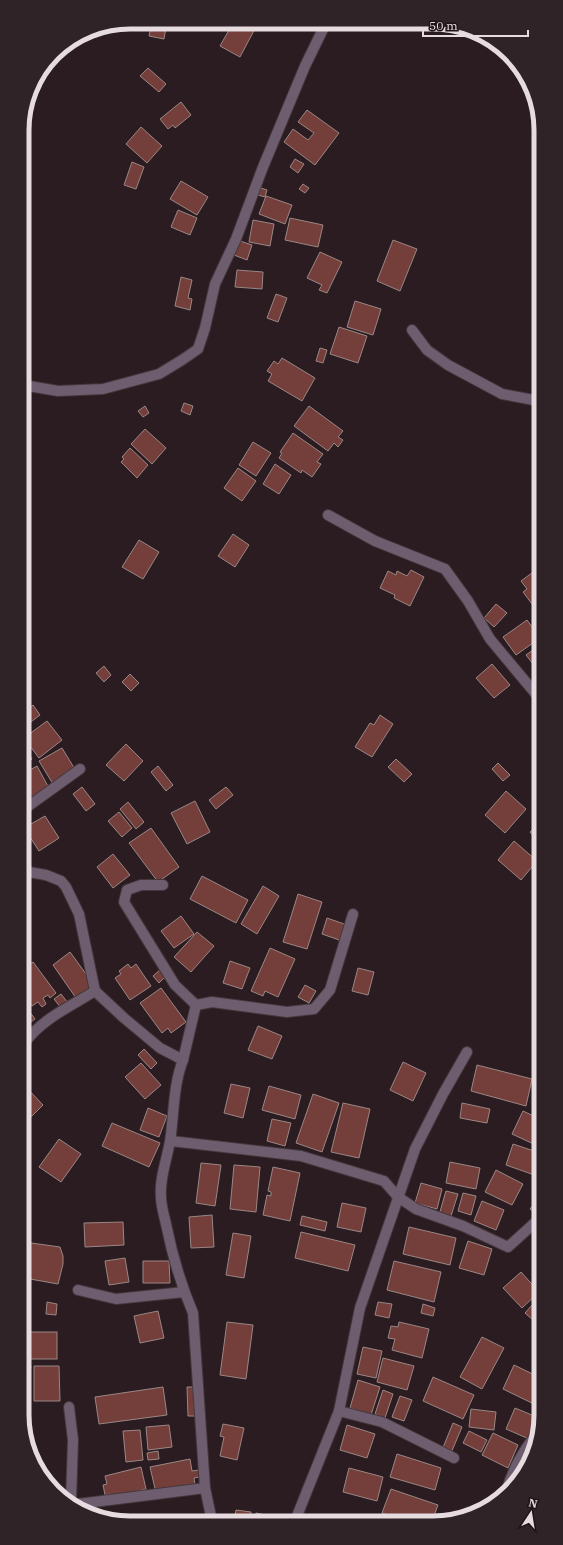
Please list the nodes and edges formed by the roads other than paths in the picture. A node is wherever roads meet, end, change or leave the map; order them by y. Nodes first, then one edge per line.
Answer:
1 (323, 29) edge
2 (412, 330) dead end
3 (29, 386) edge
4 (534, 400) edge
5 (328, 515) dead end
6 (534, 692) edge
7 (80, 769) dead end
8 (29, 806) edge
9 (29, 873) edge
10 (163, 885) dead end
11 (353, 914) dead end
12 (95, 991) junction
13 (196, 1005) junction
14 (29, 1037) edge
15 (467, 1052) dead end
16 (183, 1060) junction
17 (171, 1141) junction
18 (398, 1197) junction
19 (534, 1223) edge
20 (78, 1290) dead end
21 (184, 1292) junction
22 (69, 1407) dead end
23 (339, 1411) junction
24 (530, 1443) edge
25 (454, 1458) dead end
26 (509, 1482) edge
27 (205, 1488) junction
28 (71, 1497) edge
29 (82, 1503) edge
30 (211, 1516) edge
31 (297, 1516) edge

1 - 3 street
2 - 4 street
5 - 6 street
7 - 8 street
9 - 12 street
10 - 13 street
11 - 13 street
12 - 14 street
12 - 16 street
13 - 16 street
15 - 18 street
16 - 17 street
17 - 18 street
17 - 21 street
18 - 19 street
18 - 23 street
20 - 21 street
21 - 27 street
22 - 28 street
23 - 25 street
23 - 31 street
24 - 26 street
27 - 29 street
27 - 30 street

